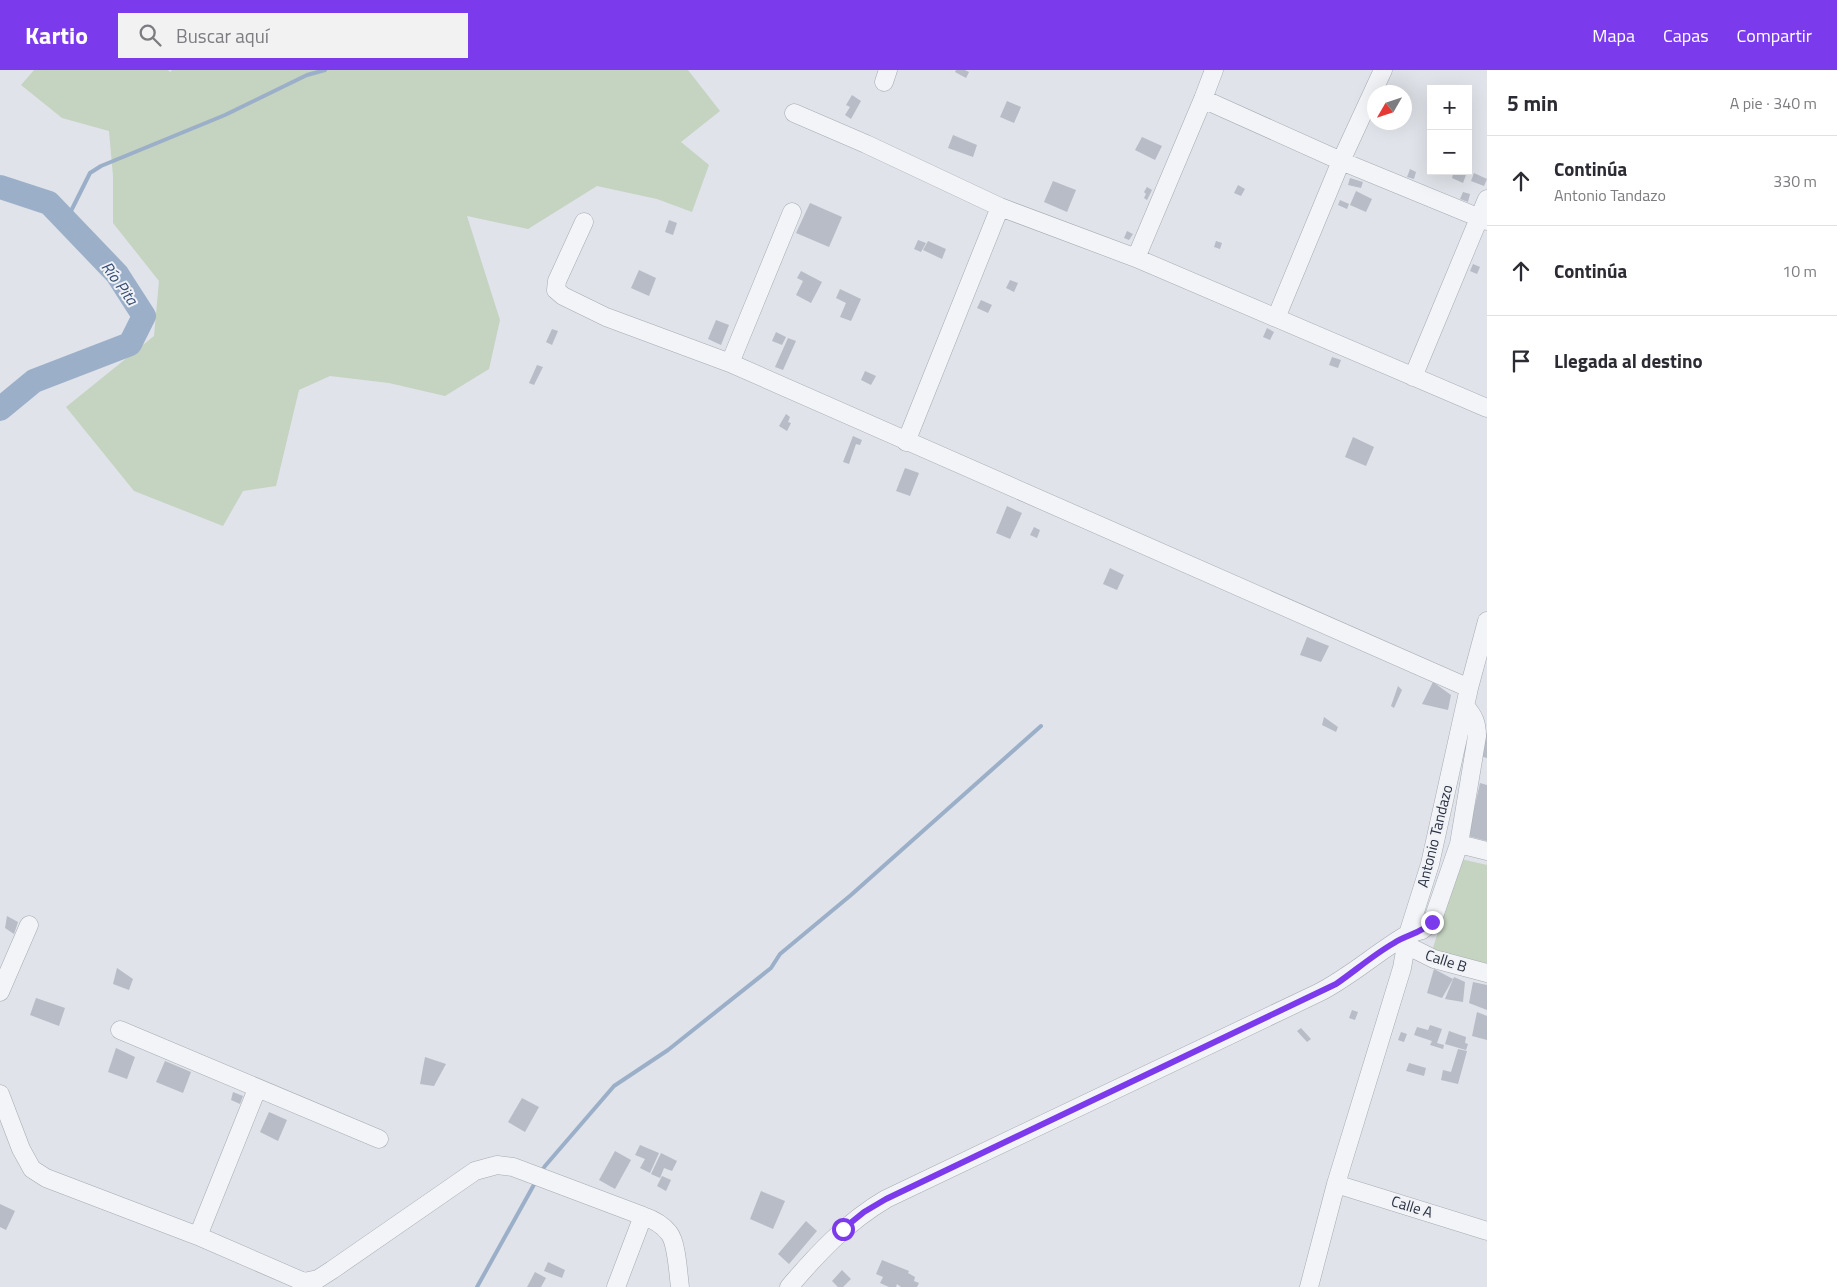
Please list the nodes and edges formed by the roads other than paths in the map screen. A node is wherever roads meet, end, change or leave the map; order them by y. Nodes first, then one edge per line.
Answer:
1 (1214, 70) edge
2 (1383, 70) edge
3 (1203, 100) junction
4 (794, 113) dead end
5 (1341, 161) junction
6 (1487, 199) edge
7 (1000, 207) junction
8 (792, 212) dead end
9 (1483, 220) edge
10 (584, 222) dead end
11 (1136, 258) junction
12 (1276, 318) junction
13 (730, 363) junction
14 (1413, 377) junction
15 (1487, 408) edge
16 (906, 442) junction
17 (1487, 621) edge
18 (1469, 688) junction
19 (1465, 706) junction
20 (1459, 844) junction
21 (1487, 851) edge
22 (29, 925) dead end
23 (1407, 940) junction
24 (1487, 973) edge
25 (0, 992) edge
26 (120, 1030) dead end
27 (257, 1089) junction
28 (0, 1094) edge
29 (379, 1139) dead end
30 (1336, 1184) junction
31 (643, 1216) junction
32 (1487, 1231) edge
33 (198, 1236) junction
34 (616, 1287) edge
35 (680, 1287) edge
36 (789, 1287) edge
37 (1310, 1287) edge

1 - 3 street
2 - 5 street
3 - 5 street
3 - 11 street
4 - 7 street
5 - 9 street
5 - 12 street
6 - 9 street
7 - 11 street
7 - 16 street
8 - 13 street
9 - 14 street
10 - 13 street
11 - 12 street
12 - 14 street
13 - 16 street
14 - 15 street
16 - 18 street
17 - 18 street, Antonio Tandazo
18 - 19 street, Antonio Tandazo
19 - 20 street
19 - 23 street, Antonio Tandazo
20 - 21 street
20 - 23 street
22 - 25 street
23 - 24 street, Calle B
23 - 30 street, Antonio Tandazo
23 - 36 street
26 - 27 street
27 - 29 street
27 - 33 street
28 - 33 street
30 - 32 street, Calle A
30 - 37 street, Antonio Tandazo
31 - 33 street
31 - 34 street
31 - 35 street

